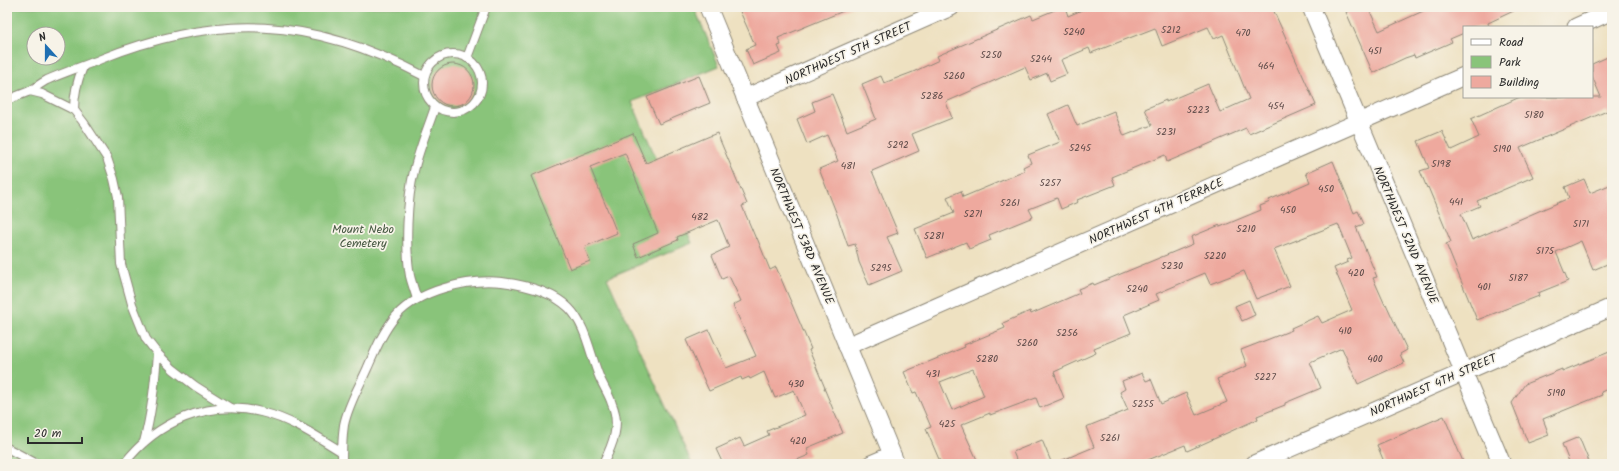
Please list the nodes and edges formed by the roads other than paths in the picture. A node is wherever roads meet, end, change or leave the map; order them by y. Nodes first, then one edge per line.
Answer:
1 (486, 7) edge
2 (708, 7) edge
3 (951, 7) edge
4 (1311, 7) edge
5 (1612, 11) edge
6 (1578, 26) edge
7 (467, 58) junction
8 (83, 67) junction
9 (424, 76) junction
10 (1463, 76) edge
11 (30, 92) junction
12 (744, 98) junction
13 (7, 100) edge
14 (435, 107) junction
15 (74, 110) junction
16 (1360, 122) junction
17 (417, 300) junction
18 (1612, 306) edge
19 (847, 346) junction
20 (157, 353) junction
21 (1463, 372) junction
22 (230, 408) junction
23 (144, 442) junction
24 (7, 448) edge
25 (342, 452) junction
26 (894, 459) edge
27 (37, 464) edge
28 (124, 464) edge
29 (342, 464) edge
30 (603, 464) edge
31 (871, 464) edge
32 (1254, 464) edge
33 (1502, 464) edge

1 - 7 lane
2 - 12 street, NORTHWEST 53RD AVENUE
3 - 12 street, NORTHWEST 5TH STREET
4 - 16 street, NORTHWEST 52ND AVENUE
5 - 6 street
7 - 9 lane
7 - 14 lane
8 - 9 lane
8 - 11 lane
8 - 15 lane
9 - 14 lane
10 - 16 street, NORTHWEST 4TH TERRACE
11 - 13 lane
11 - 15 lane
12 - 19 street, NORTHWEST 53RD AVENUE
14 - 17 lane
15 - 20 lane
16 - 19 street, NORTHWEST 4TH TERRACE
16 - 21 street, NORTHWEST 52ND AVENUE
17 - 25 lane
17 - 30 lane
18 - 21 street, NORTHWEST 4TH STREET
19 - 26 street, NORTHWEST 53RD AVENUE
20 - 22 lane
20 - 23 lane
21 - 32 street, NORTHWEST 4TH STREET
21 - 33 street, NORTHWEST 52ND AVENUE
22 - 23 lane
22 - 25 lane
23 - 28 lane
24 - 27 lane
25 - 29 lane
26 - 31 street

